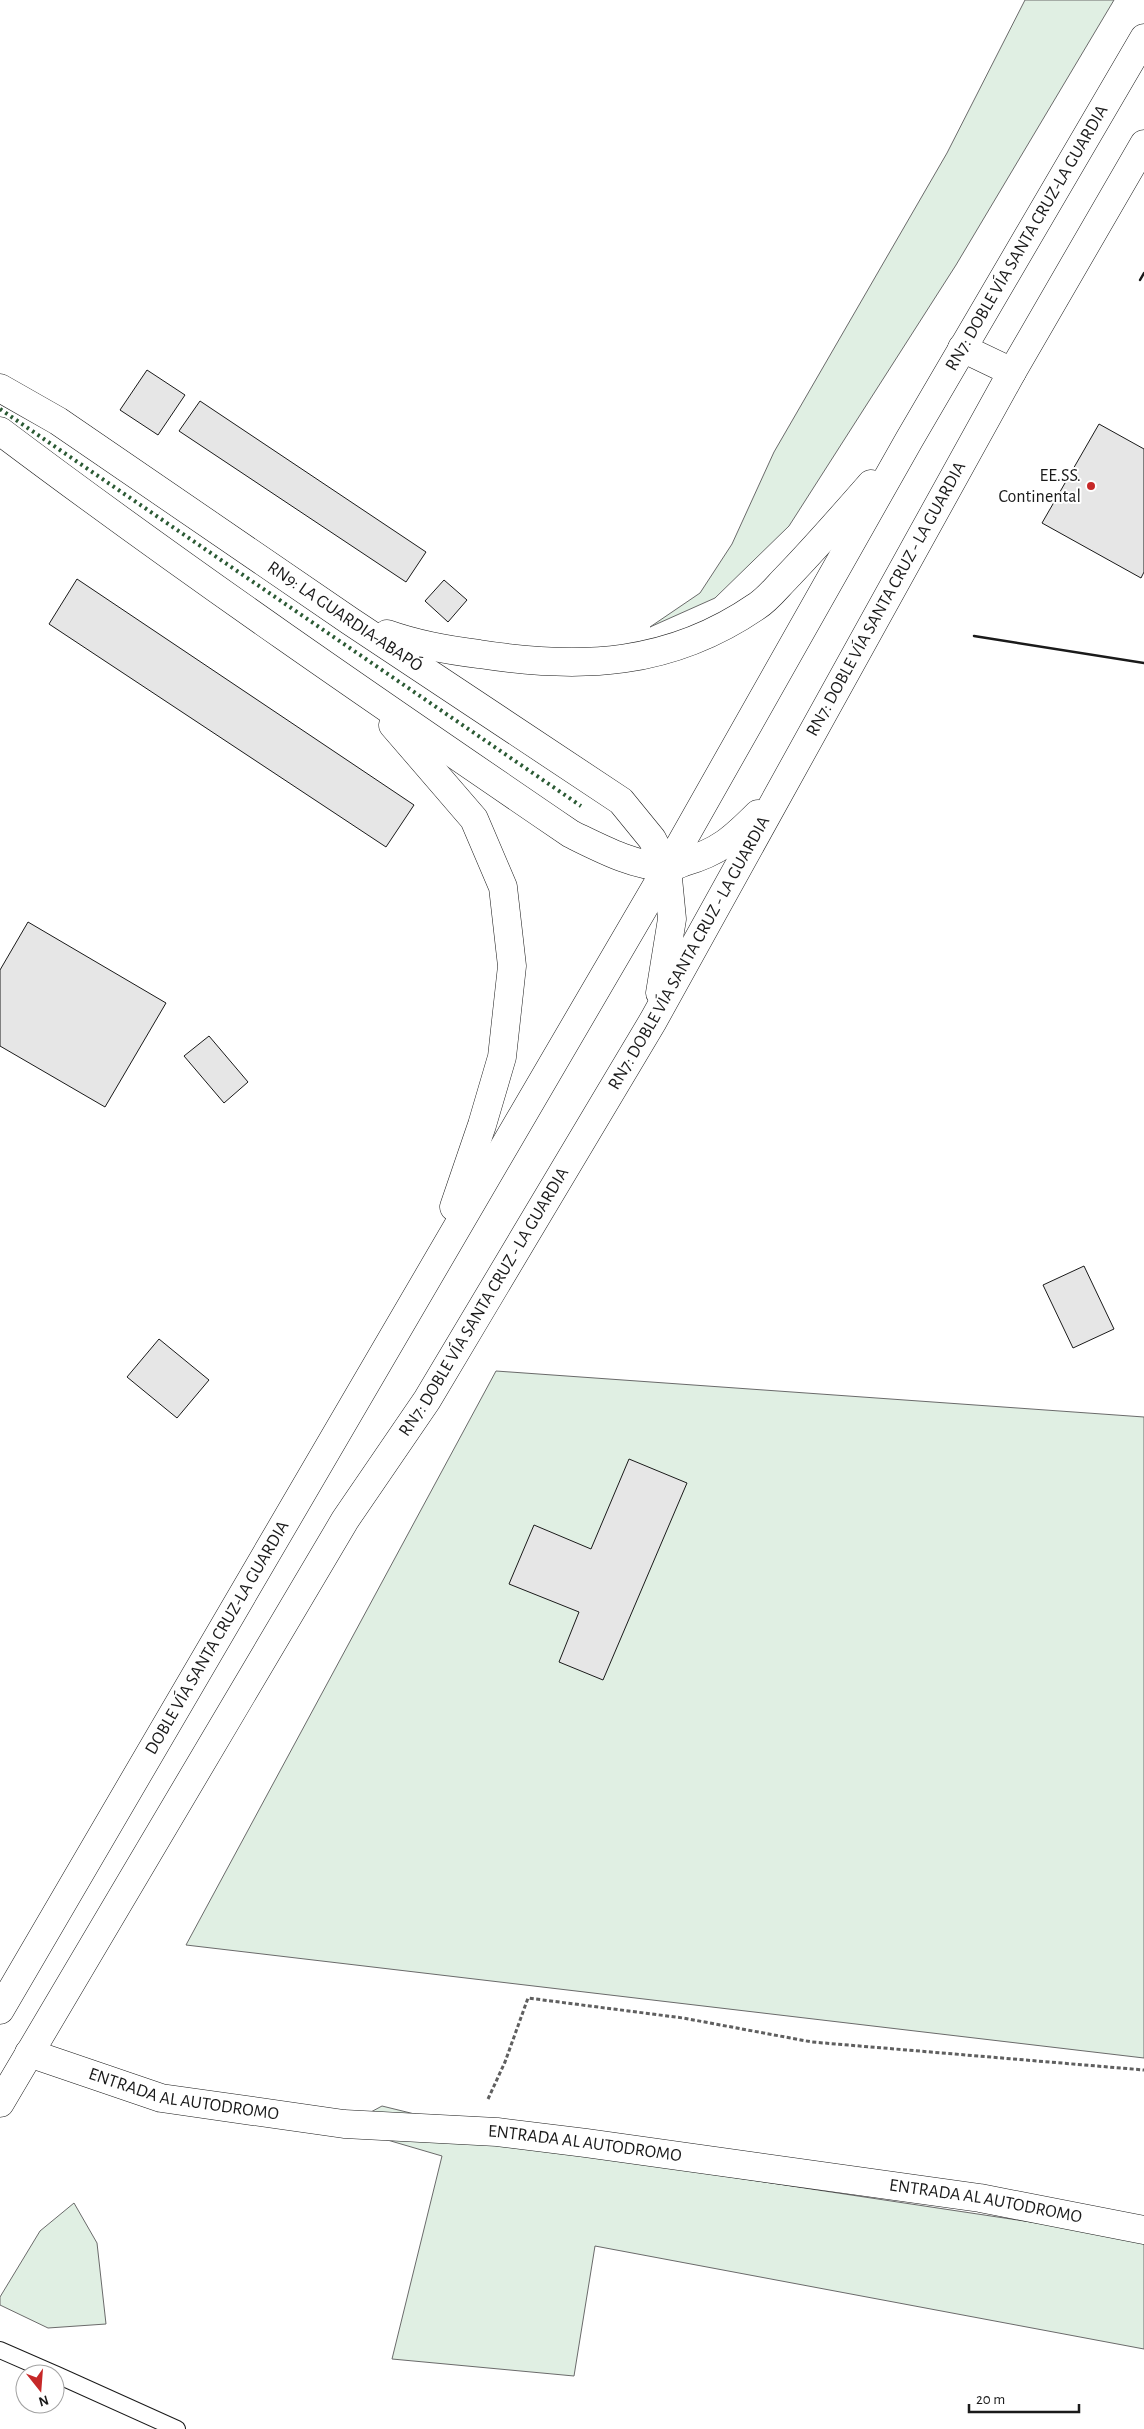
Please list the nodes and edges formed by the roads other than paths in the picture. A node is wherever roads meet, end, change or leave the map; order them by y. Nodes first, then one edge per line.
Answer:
1 (1144, 38) edge
2 (1144, 144) edge
3 (962, 348) junction
4 (1012, 372) junction
5 (0, 388) edge
6 (0, 432) edge
7 (909, 440) junction
8 (350, 621) junction
9 (366, 694) junction
10 (780, 791) junction
11 (667, 868) junction
12 (653, 1021) junction
13 (434, 1265) junction
14 (0, 2010) edge
15 (29, 2053) junction
16 (0, 2103) edge
17 (1144, 2230) edge
18 (0, 2350) edge
19 (32, 2364) edge
20 (65, 2379) edge
21 (177, 2429) edge

1 - 3 main road, RN7: DOBLE VÍA SANTA CRUZ-LA GUARDIA
2 - 4 main road
3 - 4 main road
3 - 7 main road, RN7: DOBLE VÍA SANTA CRUZ-LA GUARDIA
4 - 10 main road, RN7: DOBLE VÍA SANTA CRUZ - LA GUARDIA
5 - 8 main road, RN9: LA GUARDIA-ABAPÓ
6 - 9 main road
7 - 8 main road
7 - 11 main road
8 - 11 main road, RN9: LA GUARDIA-ABAPÓ
9 - 11 main road
9 - 13 main road
10 - 11 main road
10 - 12 main road, RN7: DOBLE VÍA SANTA CRUZ - LA GUARDIA
11 - 12 main road, RN9: LA GUARDIA-ABAPÓ
11 - 13 main road
12 - 15 main road, RN7: DOBLE VÍA SANTA CRUZ - LA GUARDIA
13 - 14 main road, DOBLE VÍA SANTA CRUZ-LA GUARDIA
15 - 16 main road
15 - 17 main road, ENTRADA AL AUTODROMO
18 - 19 lane
20 - 21 lane

